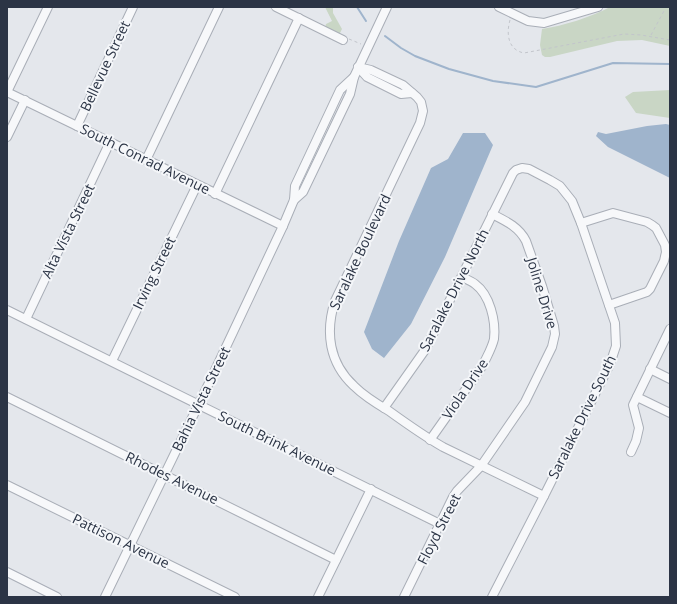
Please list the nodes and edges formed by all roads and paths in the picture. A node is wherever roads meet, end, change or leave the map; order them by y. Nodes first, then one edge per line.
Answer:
1 (48, 7) edge
2 (133, 7) edge
3 (219, 7) edge
4 (276, 7) edge
5 (387, 7) edge
6 (499, 7) edge
7 (598, 7) edge
8 (665, 9) dead end
9 (575, 10) edge
10 (294, 13) edge
11 (512, 14) junction
12 (651, 36) junction
13 (341, 39) joint
14 (670, 40) edge
15 (368, 46) junction
16 (358, 67) junction
17 (7, 92) edge
18 (24, 100) junction
19 (77, 126) junction
20 (7, 137) edge
21 (110, 142) junction
22 (146, 160) junction
23 (518, 169) joint
24 (197, 184) junction
25 (215, 194) junction
26 (492, 214) junction
27 (581, 223) junction
28 (283, 226) junction
29 (462, 277) junction
30 (609, 305) junction
31 (7, 310) edge
32 (26, 319) junction
33 (670, 329) edge
34 (667, 343) edge
35 (112, 361) junction
36 (650, 369) junction
37 (670, 379) edge
38 (7, 397) edge
39 (637, 397) junction
40 (198, 404) junction
41 (384, 408) junction
42 (670, 413) edge
43 (430, 440) junction
44 (631, 452) dead end
45 (481, 466) junction
46 (164, 474) junction
47 (7, 485) edge
48 (371, 489) junction
49 (544, 496) junction
50 (440, 524) junction
51 (130, 545) junction
52 (336, 560) junction
53 (7, 572) edge
54 (57, 597) edge
55 (105, 597) edge
56 (235, 597) edge
57 (318, 597) edge
58 (404, 597) edge
59 (492, 597) edge

1 - 17 street
2 - 19 street, Bellevue Street
3 - 22 street
4 - 10 street
5 - 15 street, Bahia Vista Street
6 - 11 street
7 - 9 street
8 - 12 path
9 - 11 street
10 - 13 street
10 - 25 street
11 - 12 path
12 - 14 path
13 - 15 path
15 - 16 street, Bahia Vista Street
16 - 28 street, Bahia Vista Street
16 - 41 street, Saralake Boulevard
17 - 18 street, South Conrad Avenue
18 - 19 street, South Conrad Avenue
18 - 20 street
19 - 21 street, South Conrad Avenue
21 - 22 street, South Conrad Avenue
21 - 32 street, Alta Vista Street
22 - 24 street, South Conrad Avenue
23 - 26 street, Saralake Drive North
23 - 27 street, Saralake Drive South
24 - 25 street, South Conrad Avenue
24 - 35 street, Irving Street
25 - 28 street, South Conrad Avenue
26 - 29 street, Saralake Drive North
26 - 45 street, Joline Drive
27 - 30 street, Saralake Drive South
27 - 30 street
28 - 40 street, Bahia Vista Street
29 - 41 street, Saralake Drive North
29 - 43 street, Viola Drive
30 - 49 street, Saralake Drive South
31 - 32 street, South Brink Avenue
32 - 35 street, South Brink Avenue
33 - 34 street
34 - 36 street
35 - 40 street, South Brink Avenue
36 - 37 street
36 - 39 street
38 - 46 street, Rhodes Avenue
39 - 42 street
39 - 44 street
40 - 46 street, Bahia Vista Street
40 - 48 street, South Brink Avenue
41 - 43 street, Saralake Boulevard
43 - 45 street, Saralake Boulevard
45 - 49 street, Saralake Boulevard
45 - 50 street, Floyd Street
46 - 51 street, Bahia Vista Street
46 - 52 street, Rhodes Avenue
47 - 51 street, Pattison Avenue
48 - 50 street, South Brink Avenue
48 - 52 street
49 - 59 street, Saralake Drive South
50 - 58 street, Floyd Street
51 - 55 street, Bahia Vista Street
51 - 56 street, Pattison Avenue
52 - 57 street
53 - 54 street

